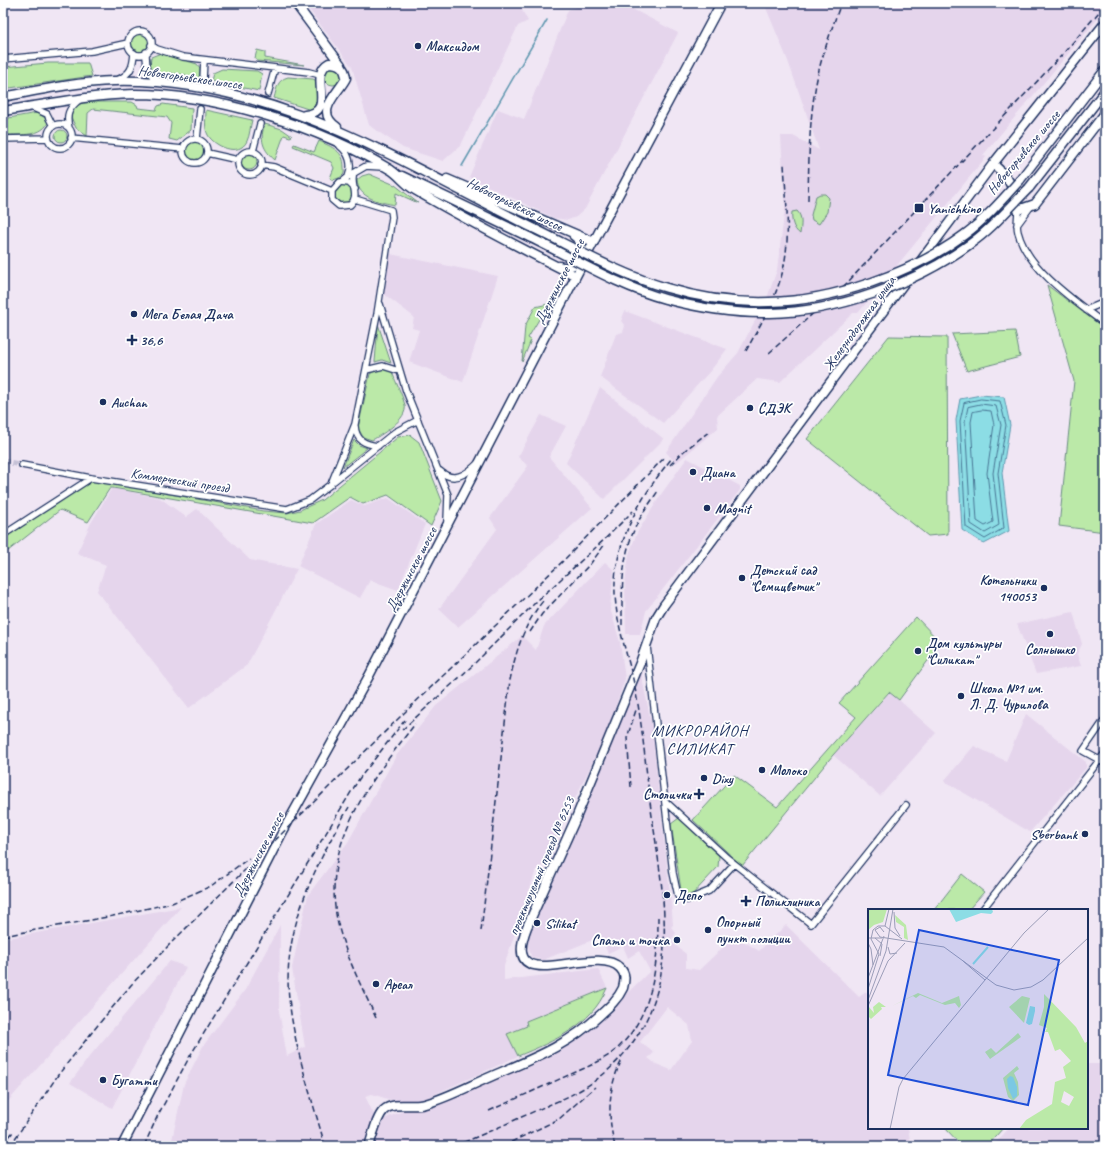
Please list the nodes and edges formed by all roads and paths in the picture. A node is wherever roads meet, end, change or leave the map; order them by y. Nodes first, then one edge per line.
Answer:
1 (295, 3) edge
2 (721, 3) edge
3 (1105, 23) edge
4 (128, 43) junction
5 (152, 45) junction
6 (326, 45) junction
7 (146, 52) junction
8 (134, 53) junction
9 (3, 59) edge
10 (204, 60) junction
11 (325, 66) junction
12 (275, 68) junction
13 (343, 68) junction
14 (1105, 70) edge
15 (320, 77) junction
16 (203, 80) tunnel mouth
17 (115, 81) junction
18 (169, 84) junction
19 (340, 86) junction
20 (1105, 91) edge
21 (268, 94) tunnel mouth
22 (3, 97) edge
23 (82, 97) junction
24 (30, 107) junction
25 (200, 109) tunnel mouth
26 (3, 112) edge
27 (1105, 113) edge
28 (304, 115) junction
29 (260, 124) tunnel mouth
30 (53, 126) junction
31 (69, 129) junction
32 (346, 134) junction
33 (48, 138) junction
34 (71, 138) junction
35 (3, 139) edge
36 (197, 139) junction
37 (335, 142) junction
38 (183, 149) junction
39 (253, 152) junction
40 (207, 153) junction
41 (394, 157) junction
42 (238, 160) junction
43 (993, 164) junction
44 (261, 165) junction
45 (390, 170) junction
46 (340, 182) junction
47 (355, 189) junction
48 (332, 191) junction
49 (355, 199) junction
50 (1032, 205) junction
51 (1018, 210) junction
52 (1017, 225) junction
53 (566, 230) junction
54 (594, 242) junction
55 (548, 261) junction
56 (576, 276) junction
57 (379, 301) junction
58 (1105, 302) edge
59 (1086, 310) junction
60 (1105, 324) edge
61 (366, 370) junction
62 (399, 370) junction
63 (418, 420) junction
64 (355, 424) junction
65 (378, 446) junction
66 (482, 460) junction
67 (22, 465) tunnel mouth
68 (439, 471) junction
69 (91, 478) junction
70 (333, 481) junction
71 (3, 535) edge
72 (443, 535) junction
73 (647, 646) junction
74 (1105, 719) edge
75 (1105, 753) edge
76 (1103, 762) edge
77 (665, 802) junction
78 (906, 806) dead end
79 (734, 864) junction
80 (983, 909) edge
81 (122, 1146) edge
82 (369, 1146) edge

1 - 6 main road
2 - 54 main road, Дзержинское шоссе
3 - 43 main road, Железнодорожная улица
4 - 5 street
4 - 8 street
4 - 9 street
5 - 7 street
5 - 10 street
6 - 11 main road
6 - 13 main road
7 - 8 street
7 - 18 street
8 - 17 street
10 - 12 street
10 - 16 street
11 - 13 main road
11 - 15 main road
12 - 15 street
12 - 21 street
13 - 19 main road
14 - 41 main road, Новоегорьевское шоссе, bridge
15 - 19 main road
15 - 28 main road
17 - 18 main road, Новоегорьевское шоссе
17 - 22 main road, Новоегорьевское шоссе
18 - 28 main road, Новоегорьевское шоссе
19 - 32 main road
20 - 45 main road, Новоегорьевское шоссе, bridge
23 - 24 main road, Новоегорьевское шоссе
23 - 31 street
23 - 37 main road, Новоегорьевское шоссе
24 - 26 main road, Новоегорьевское шоссе
24 - 30 street
25 - 36 street
27 - 50 main road
28 - 32 main road, Новоегорьевское шоссе
29 - 39 street
30 - 31 street
30 - 33 street
31 - 34 street
32 - 41 main road, Новоегорьевское шоссе
33 - 34 street
33 - 35 street
34 - 38 street
36 - 38 street
36 - 40 street
37 - 45 main road, Новоегорьевское шоссе
37 - 46 street
38 - 40 street
39 - 42 street
39 - 44 street
40 - 42 street
41 - 53 main road
42 - 44 street
43 - 51 main road
43 - 73 main road, Железнодорожная улица
44 - 48 street
45 - 47 street
45 - 55 main road
46 - 47 street
46 - 48 street
47 - 49 street
48 - 49 street
49 - 57 street, Коммерческий проезд
50 - 51 main road
50 - 52 street
51 - 52 street
52 - 59 street
53 - 54 main road
53 - 55 main road
54 - 56 main road, Дзержинское шоссе
55 - 56 main road
56 - 66 main road, Дзержинское шоссе
57 - 61 street, Коммерческий проезд
57 - 62 street
58 - 59 street
59 - 60 street
61 - 62 street
61 - 64 street, Коммерческий проезд
62 - 63 street
63 - 65 street
63 - 68 street
64 - 65 street
64 - 70 street, Коммерческий проезд
65 - 70 street
66 - 68 street
66 - 72 main road, Дзержинское шоссе
67 - 69 street, Коммерческий проезд
68 - 72 street
69 - 70 street, Коммерческий проезд
69 - 71 street
72 - 81 main road, Дзержинское шоссе
73 - 77 street
73 - 82 main road, проектируемый проезд № 6253
74 - 76 street
75 - 76 street
76 - 80 street
77 - 79 street
77 - 79 street
78 - 79 street

